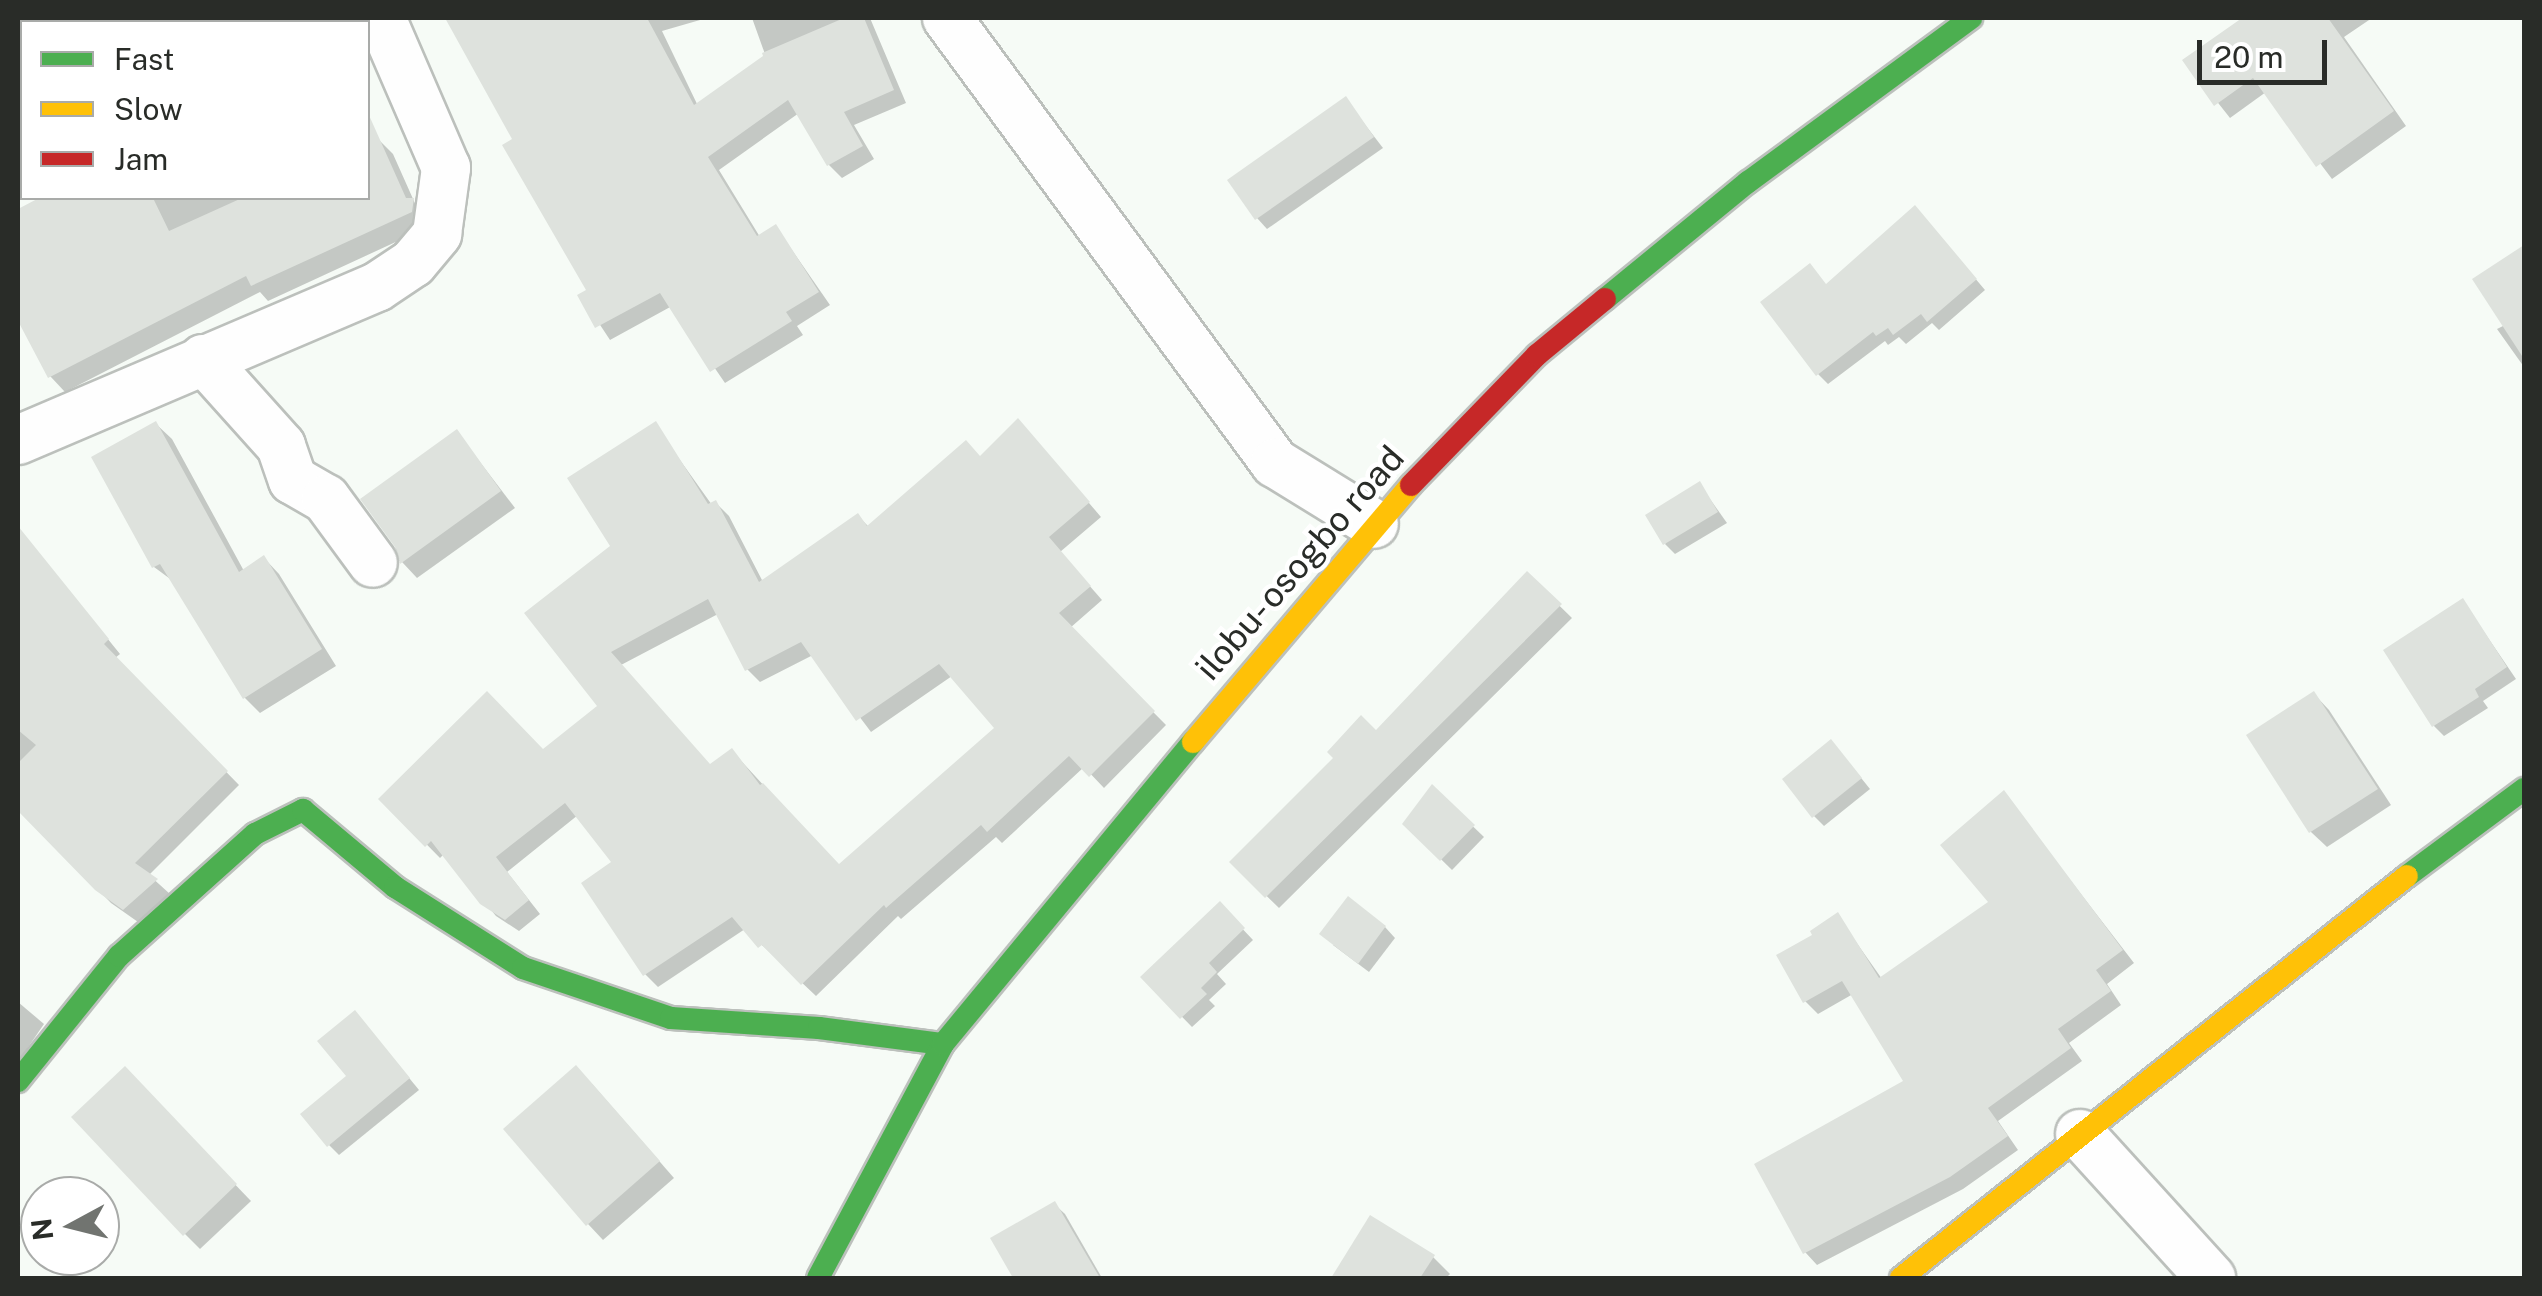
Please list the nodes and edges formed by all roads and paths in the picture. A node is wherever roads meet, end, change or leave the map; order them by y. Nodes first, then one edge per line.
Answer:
1 (381, 18) edge
2 (946, 18) edge
3 (1971, 18) edge
4 (203, 359) junction
5 (18, 439) edge
6 (1374, 524) junction
7 (373, 563) dead end
8 (2524, 789) edge
9 (943, 1044) junction
10 (18, 1080) edge
11 (2080, 1134) junction
12 (818, 1278) edge
13 (1901, 1278) edge
14 (2211, 1278) edge

1 - 4 street
2 - 6 street
3 - 6 street, ilobu- osogbo road
4 - 5 street
4 - 7 street
6 - 9 street, ilobu- osogbo road
8 - 11 street
9 - 10 street
9 - 12 street, ilobu- osogbo road
11 - 13 street
11 - 14 street

